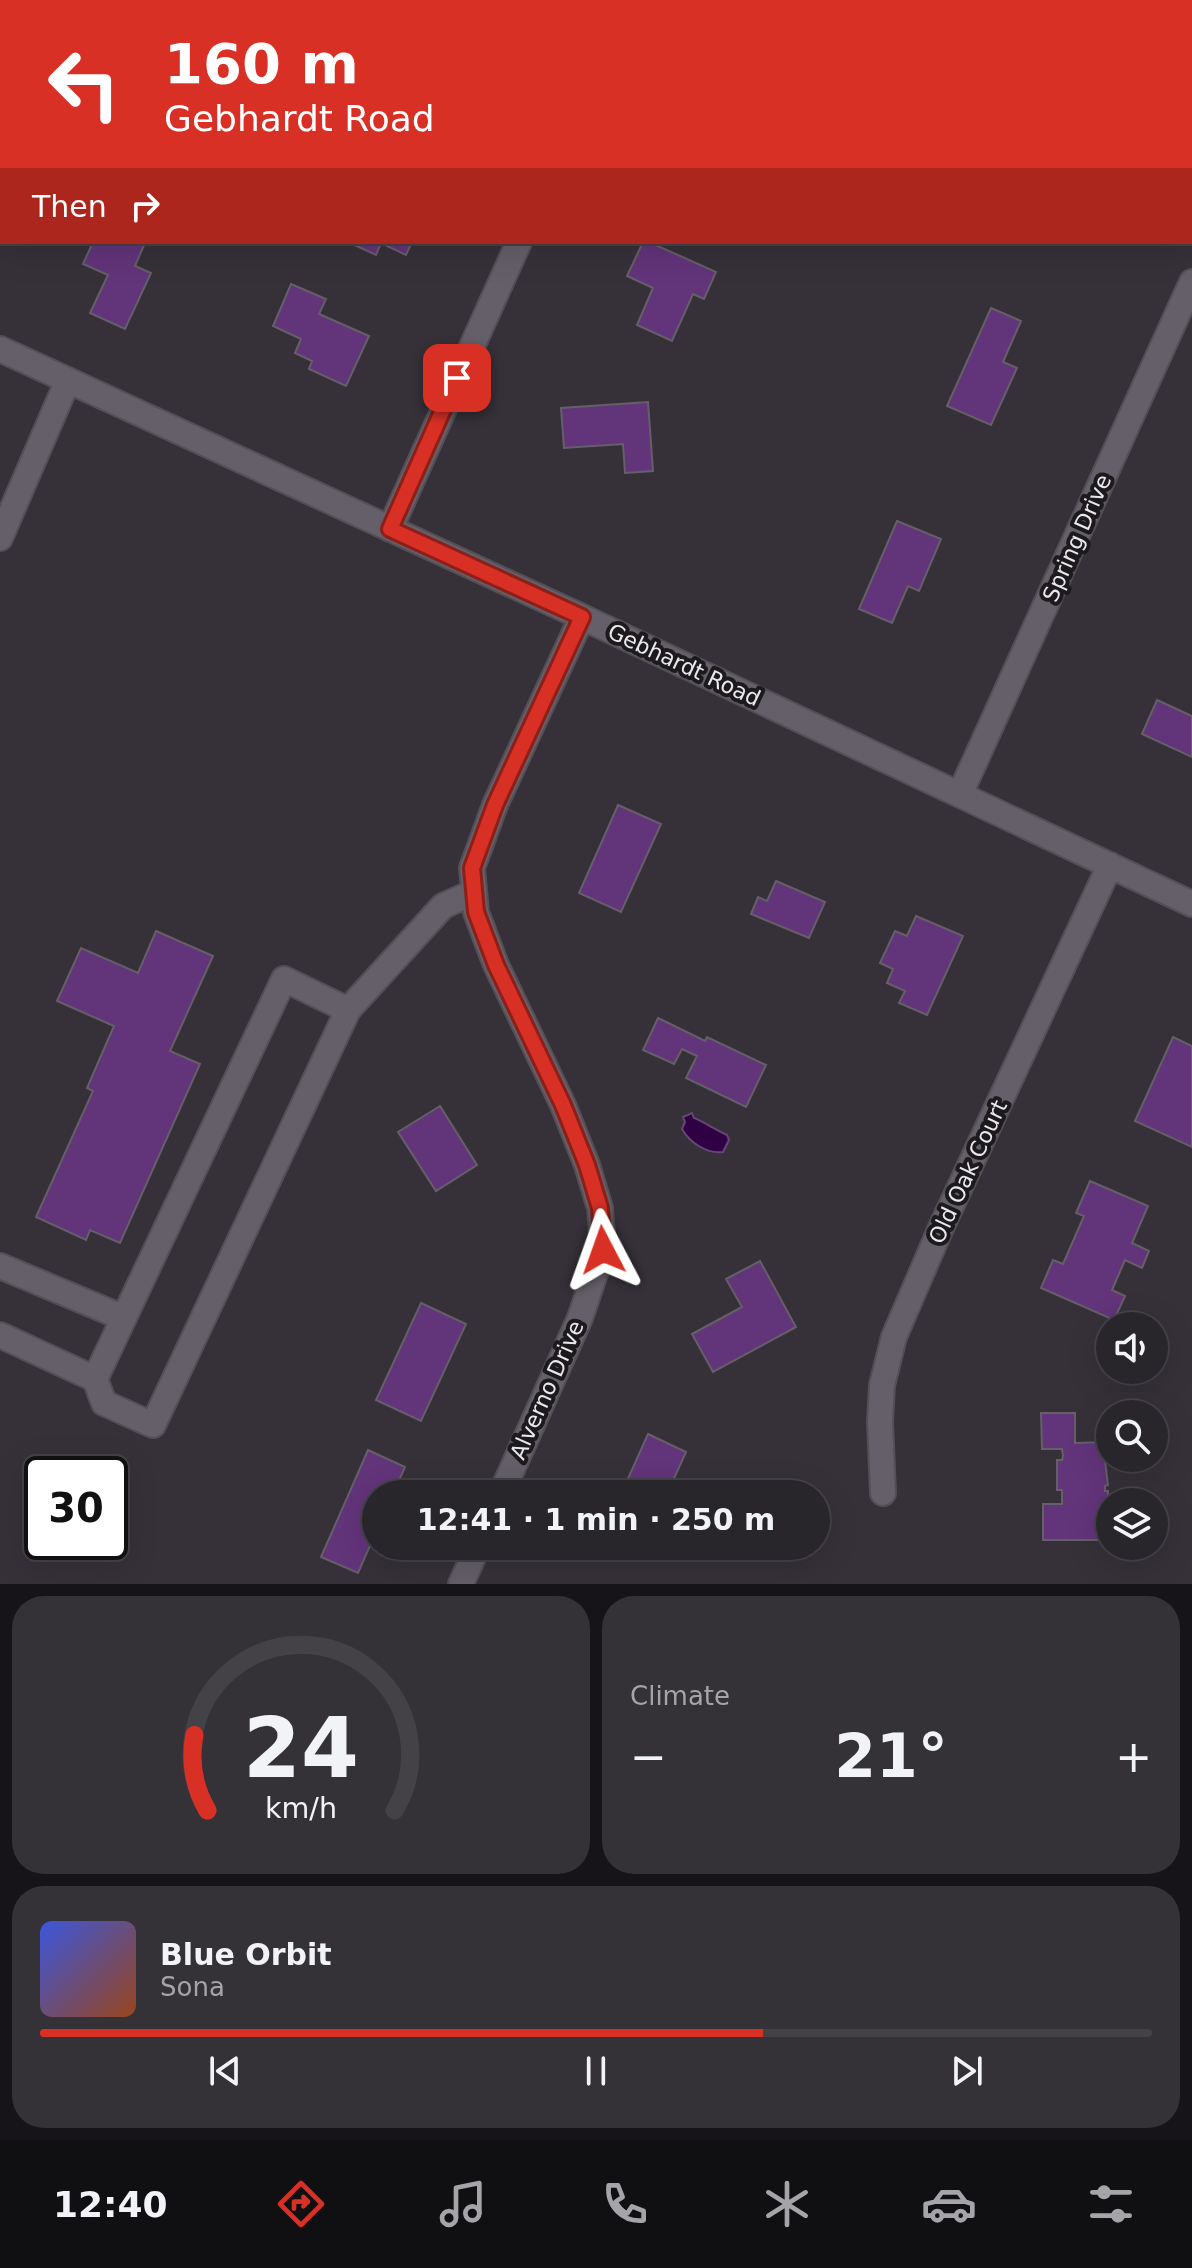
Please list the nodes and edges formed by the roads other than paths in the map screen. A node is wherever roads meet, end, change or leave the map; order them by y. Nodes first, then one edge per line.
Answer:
1 (518, 244) edge
2 (1192, 282) edge
3 (0, 349) edge
4 (68, 380) junction
5 (390, 529) junction
6 (0, 538) edge
7 (582, 617) junction
8 (960, 794) junction
9 (1110, 865) junction
10 (474, 892) junction
11 (1192, 904) edge
12 (348, 1010) junction
13 (0, 1266) edge
14 (124, 1318) junction
15 (0, 1335) edge
16 (95, 1379) junction
17 (507, 1480) edge
18 (883, 1493) dead end
19 (472, 1560) edge
20 (461, 1584) edge

1 - 5 street
2 - 8 street, Spring Drive
3 - 4 street, Gebhardt Road
4 - 5 street, Gebhardt Road
4 - 6 street
5 - 7 street, Gebhardt Road
7 - 8 street, Gebhardt Road
7 - 10 street, Alverno Drive
8 - 9 street, Gebhardt Road
9 - 11 street, Gebhardt Road
9 - 18 street, Old Oak Court
10 - 12 street
10 - 17 street, Alverno Drive
12 - 14 street
12 - 16 street
13 - 14 street
14 - 16 street
15 - 16 street
19 - 20 street

